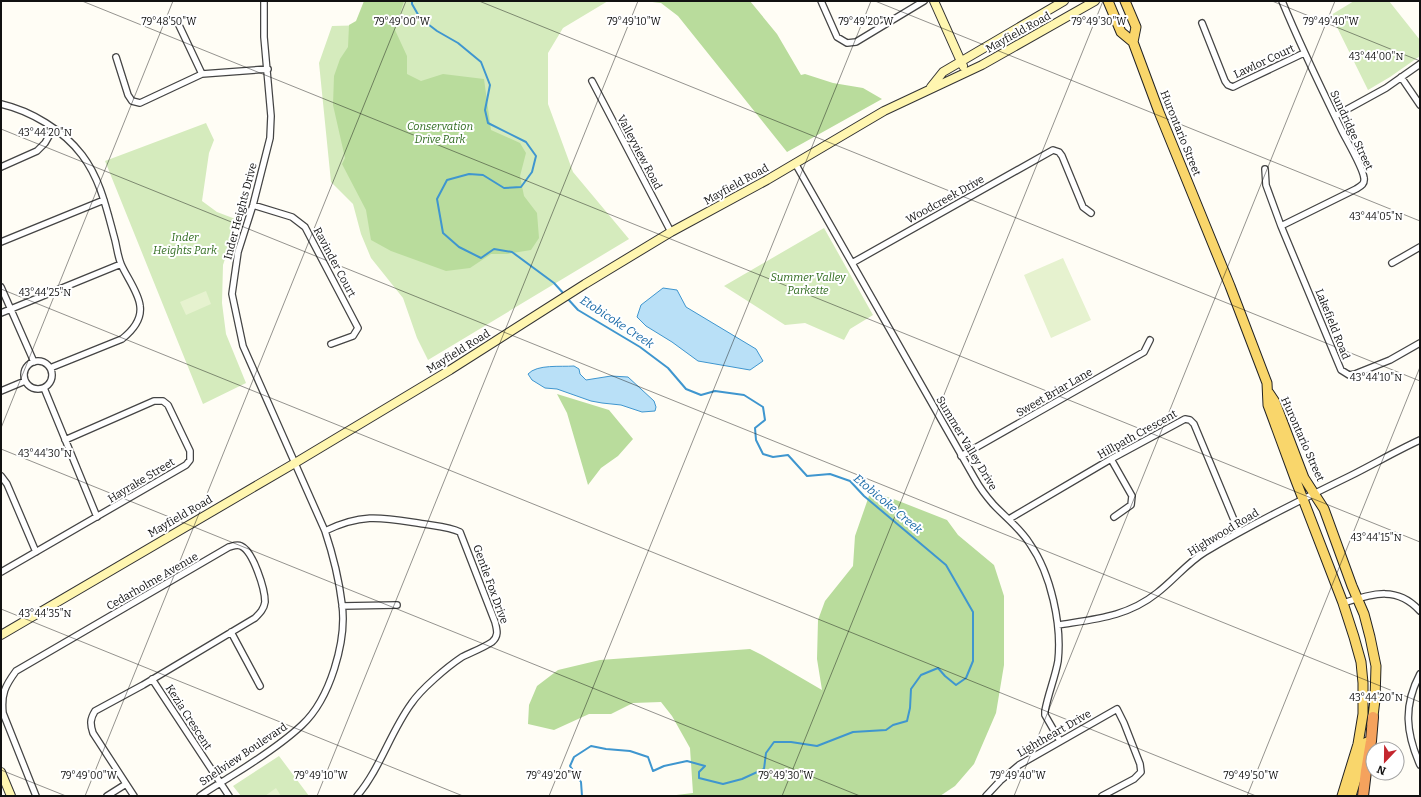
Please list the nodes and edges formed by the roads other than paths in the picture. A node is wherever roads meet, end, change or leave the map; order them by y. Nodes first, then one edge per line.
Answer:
1 (264, 1) edge
2 (821, 1) edge
3 (924, 1) edge
4 (934, 1) edge
5 (1064, 1) edge
6 (1095, 1) edge
7 (1108, 1) edge
8 (1125, 1) edge
9 (1282, 1) edge
10 (177, 21) dead end
11 (1202, 23) dead end
12 (1133, 42) junction
13 (1304, 53) junction
14 (116, 57) dead end
15 (961, 62) junction
16 (1420, 64) edge
17 (268, 69) junction
18 (966, 72) junction
19 (202, 74) junction
20 (1401, 77) junction
21 (592, 81) dead end
22 (929, 90) junction
23 (1, 104) edge
24 (1420, 105) edge
25 (1335, 116) junction
26 (53, 128) junction
27 (795, 163) junction
28 (1, 167) edge
29 (1265, 169) dead end
30 (104, 200) junction
31 (253, 205) junction
32 (1091, 213) dead end
33 (1281, 226) junction
34 (671, 232) junction
35 (1, 242) edge
36 (1420, 247) edge
37 (852, 263) junction
38 (1392, 263) dead end
39 (121, 264) junction
40 (1, 286) edge
41 (11, 309) junction
42 (1, 313) edge
43 (1150, 340) dead end
44 (1420, 343) edge
45 (331, 344) dead end
46 (34, 362) junction
47 (50, 368) junction
48 (25, 381) junction
49 (44, 388) junction
50 (1267, 390) junction
51 (1, 391) edge
52 (66, 440) junction
53 (1420, 440) edge
54 (961, 456) junction
55 (1111, 459) junction
56 (295, 463) junction
57 (1, 476) edge
58 (1314, 494) junction
59 (1303, 500) junction
60 (97, 517) junction
61 (1114, 517) dead end
62 (1009, 518) junction
63 (325, 531) junction
64 (1239, 532) junction
65 (36, 552) junction
66 (1, 572) edge
67 (1357, 599) junction
68 (1343, 603) junction
69 (397, 605) dead end
70 (342, 606) junction
71 (1420, 611) edge
72 (1058, 625) junction
73 (231, 632) junction
74 (1, 635) edge
75 (1420, 674) edge
76 (152, 679) junction
77 (260, 686) dead end
78 (1374, 717) junction
79 (1060, 741) junction
80 (1420, 765) edge
81 (1, 772) edge
82 (220, 782) junction
83 (126, 784) junction
84 (11, 796) edge
85 (36, 796) edge
86 (107, 796) edge
87 (134, 796) edge
88 (200, 796) edge
89 (230, 796) edge
90 (357, 796) edge
91 (986, 796) edge
92 (1102, 796) edge
93 (1342, 796) edge
94 (1351, 796) edge
95 (1363, 796) edge

1 - 17 street, Inder Heights Drive
2 - 3 street
4 - 15 main road
5 - 15 main road, Mayfield Road
6 - 18 main road, Mayfield Road
7 - 12 main road, Hurontario Street
8 - 12 main road, Hurontario Street
9 - 13 street, Sundridge Street
10 - 19 street
11 - 13 street, Lawlor Court
12 - 50 main road, Hurontario Street
13 - 25 street, Sundridge Street
14 - 19 street
15 - 18 main road
15 - 22 main road, Mayfield Road
16 - 20 street
17 - 19 street
17 - 31 street, Inder Heights Drive
18 - 22 main road, Mayfield Road
20 - 24 street
20 - 25 street
21 - 34 street, Valleyview Road
22 - 27 main road, Mayfield Road
23 - 26 street
25 - 33 street, Sundridge Street
26 - 28 street
26 - 30 street
27 - 34 main road, Mayfield Road
27 - 37 street, Summer Valley Drive
29 - 33 street
30 - 35 street
30 - 39 street
31 - 45 street, Ravinder Court
31 - 56 street, Inder Heights Drive
32 - 37 street, Woodcreek Drive
33 - 44 street, Lakefield Road
34 - 56 main road, Mayfield Road
36 - 38 street
37 - 54 street, Summer Valley Drive
39 - 41 street
39 - 47 street
40 - 41 street
41 - 42 street
41 - 46 street
43 - 54 street, Sweet Briar Lane
46 - 47 street
46 - 48 street
47 - 49 street
48 - 49 street
48 - 51 street
49 - 52 street
50 - 58 main road, Hurontario Street
50 - 59 main road, Hurontario Street
52 - 60 street
52 - 60 street, Hayrake Street
53 - 58 street, Highwood Road
54 - 62 street, Summer Valley Drive
55 - 61 street
55 - 62 street, Hillpath Crescent
55 - 64 street, Hillpath Crescent
56 - 63 street, Snellview Boulevard
56 - 74 main road, Mayfield Road
57 - 65 street
58 - 59 street, Highwood Road
58 - 67 main road, Hurontario Street
59 - 64 street, Highwood Road
59 - 68 main road, Hurontario Street
60 - 65 street, Hayrake Street
62 - 72 street, Summer Valley Drive
63 - 70 street, Snellview Boulevard
63 - 90 street, Gentle Fox Drive
64 - 72 street, Highwood Road
65 - 66 street, Hayrake Street
67 - 68 street
67 - 71 street
67 - 78 main road, Hurontario Street
68 - 93 main road, Hurontario Street
69 - 70 street
70 - 82 street, Snellview Boulevard
72 - 79 street, Summer Valley Drive
73 - 76 street, Cedarholme Avenue
73 - 77 street
73 - 85 street, Cedarholme Avenue
75 - 80 street
76 - 82 street, Kezia Crescent
76 - 83 street, Kezia Crescent
78 - 94 main road, Hurontario Street
78 - 95 highway
79 - 91 street, Lightheart Drive
79 - 92 street, Lightheart Drive
81 - 84 main road
82 - 88 street, Snellview Boulevard
82 - 89 street, Kezia Crescent
83 - 86 street
83 - 87 street, Kezia Crescent

